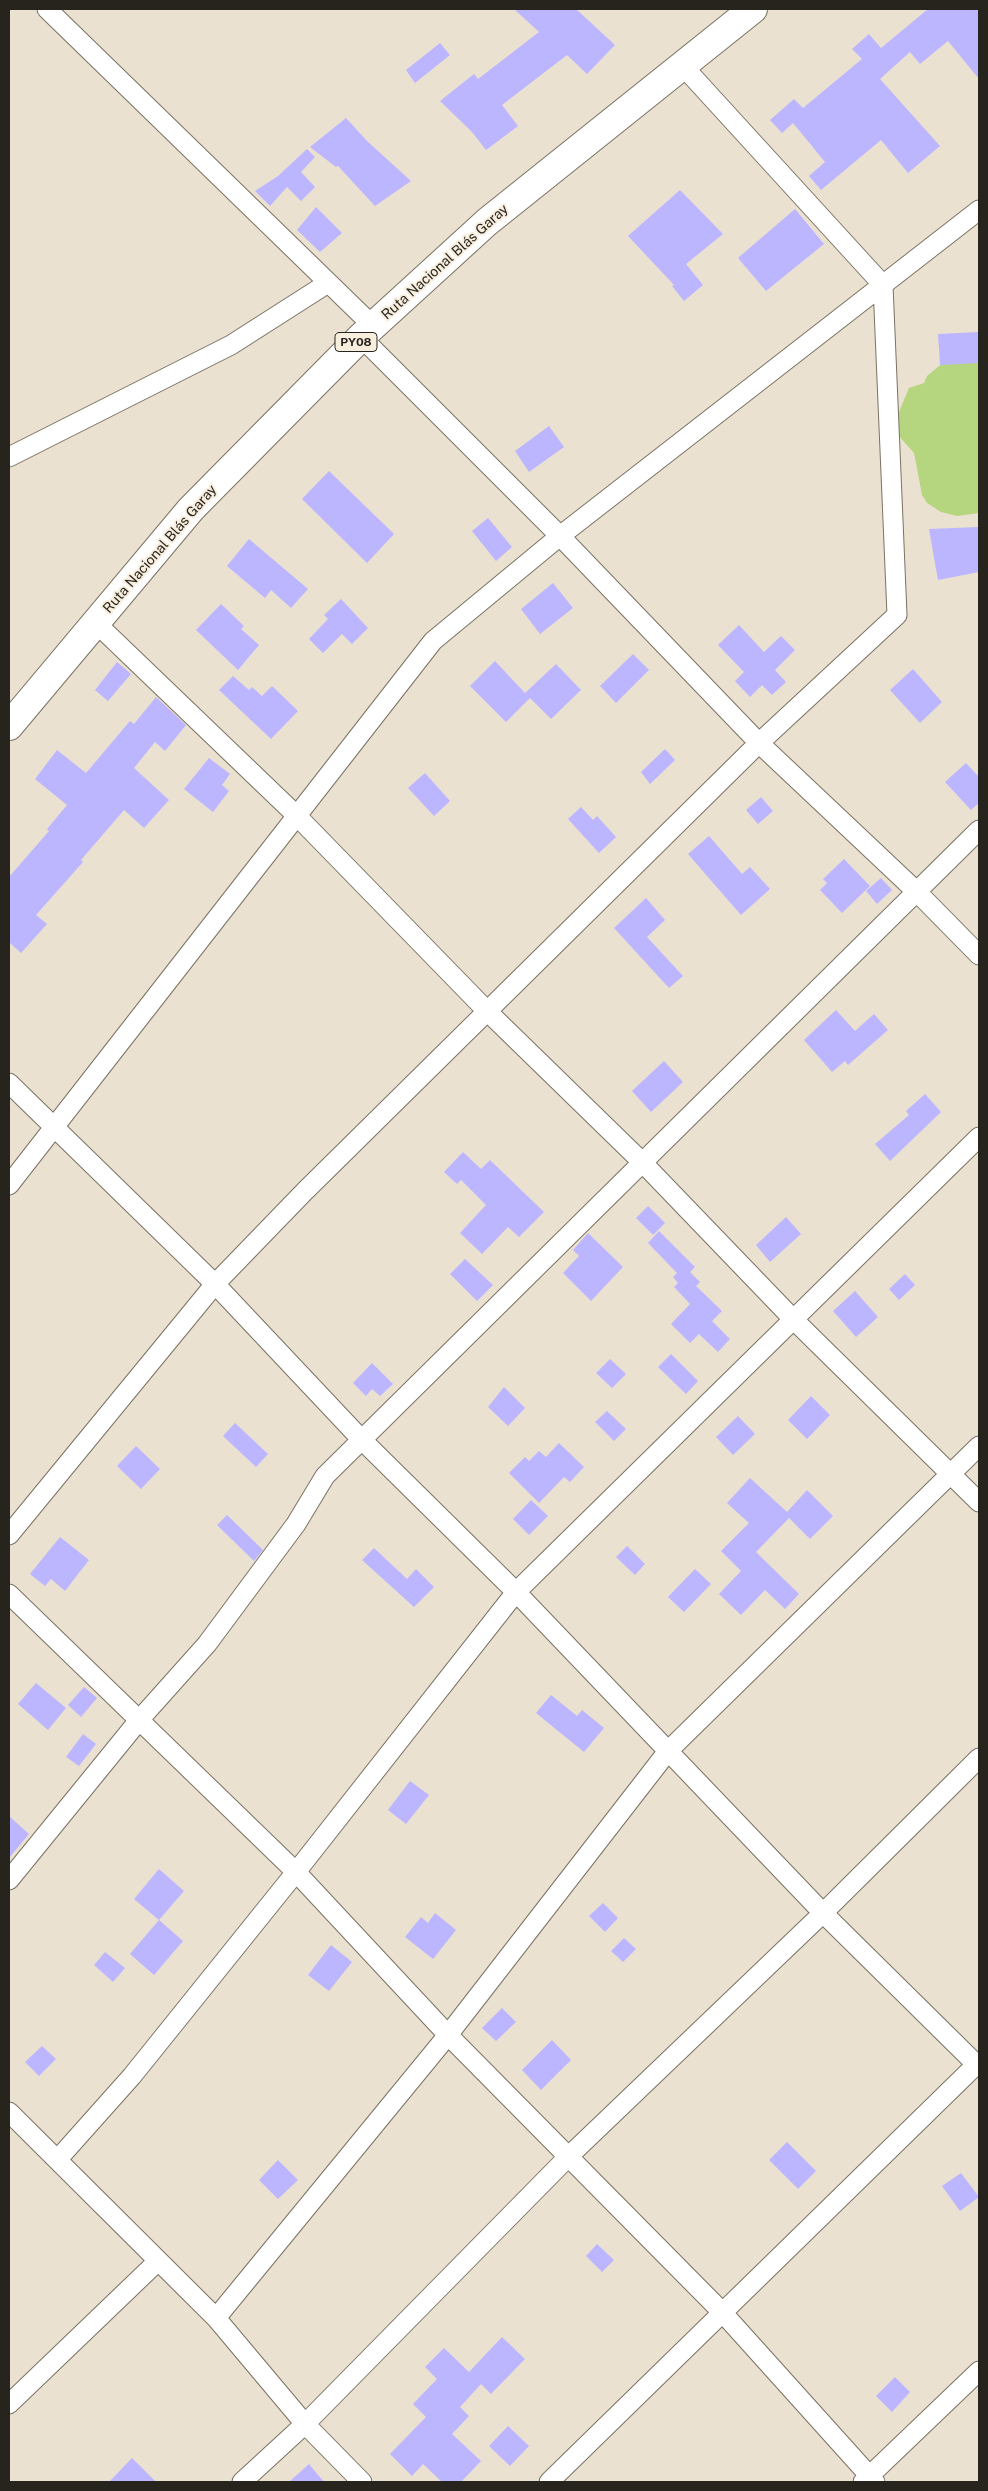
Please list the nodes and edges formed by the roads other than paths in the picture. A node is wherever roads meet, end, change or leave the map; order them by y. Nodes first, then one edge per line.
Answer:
1 (46, 9) edge
2 (753, 9) edge
3 (682, 65) junction
4 (979, 210) edge
5 (328, 283) junction
6 (883, 285) junction
7 (367, 332) junction
8 (9, 457) edge
9 (560, 536) junction
10 (96, 624) junction
11 (9, 726) edge
12 (759, 742) junction
13 (296, 815) junction
14 (979, 830) edge
15 (917, 892) junction
16 (979, 955) edge
17 (488, 1012) junction
18 (9, 1083) edge
19 (55, 1127) junction
20 (979, 1137) edge
21 (642, 1162) junction
22 (9, 1185) edge
23 (215, 1284) junction
24 (794, 1320) junction
25 (361, 1439) junction
26 (979, 1446) edge
27 (950, 1473) junction
28 (979, 1502) edge
29 (9, 1535) edge
30 (516, 1592) junction
31 (9, 1594) edge
32 (140, 1719) junction
33 (668, 1751) junction
34 (979, 1758) edge
35 (296, 1872) junction
36 (9, 1880) edge
37 (823, 1913) junction
38 (448, 2035) junction
39 (978, 2064) edge
40 (9, 2112) edge
41 (569, 2156) junction
42 (58, 2159) junction
43 (158, 2261) junction
44 (722, 2312) junction
45 (216, 2318) junction
46 (979, 2372) edge
47 (9, 2404) edge
48 (305, 2424) junction
49 (869, 2480) edge
50 (242, 2482) edge
51 (362, 2482) edge
52 (549, 2482) edge

1 - 5 street
2 - 3 highway, Ruta Nacional Blás Garay / PY08
3 - 6 street
3 - 7 highway, Ruta Nacional Blás Garay / PY08
4 - 6 street
5 - 7 street
5 - 8 street
6 - 9 street
6 - 12 street
7 - 9 street
7 - 10 highway, Ruta Nacional Blás Garay / PY08
9 - 12 street
9 - 13 street
10 - 11 highway, Ruta Nacional Blás Garay / PY08
10 - 13 street
12 - 15 street
12 - 17 street
13 - 17 street
13 - 19 street
14 - 15 street
15 - 16 street
15 - 21 street
17 - 21 street
17 - 23 street
18 - 19 street
19 - 22 street
19 - 23 street
20 - 24 street
21 - 24 street
21 - 25 street
23 - 25 street
23 - 29 street
24 - 27 street
24 - 30 street
25 - 30 street
25 - 32 street
26 - 27 street
27 - 28 street
27 - 33 street
30 - 33 street
30 - 35 street
31 - 32 street
32 - 35 street
32 - 36 street
33 - 37 street
33 - 38 street
34 - 37 street
35 - 38 street
35 - 42 street
37 - 39 street
37 - 41 street
38 - 41 street
38 - 45 street
39 - 44 street
40 - 42 street
41 - 44 street
41 - 48 street
42 - 43 street
43 - 45 street
43 - 47 street
44 - 49 street
44 - 52 street
45 - 48 street
46 - 49 street
48 - 50 street
48 - 51 street

